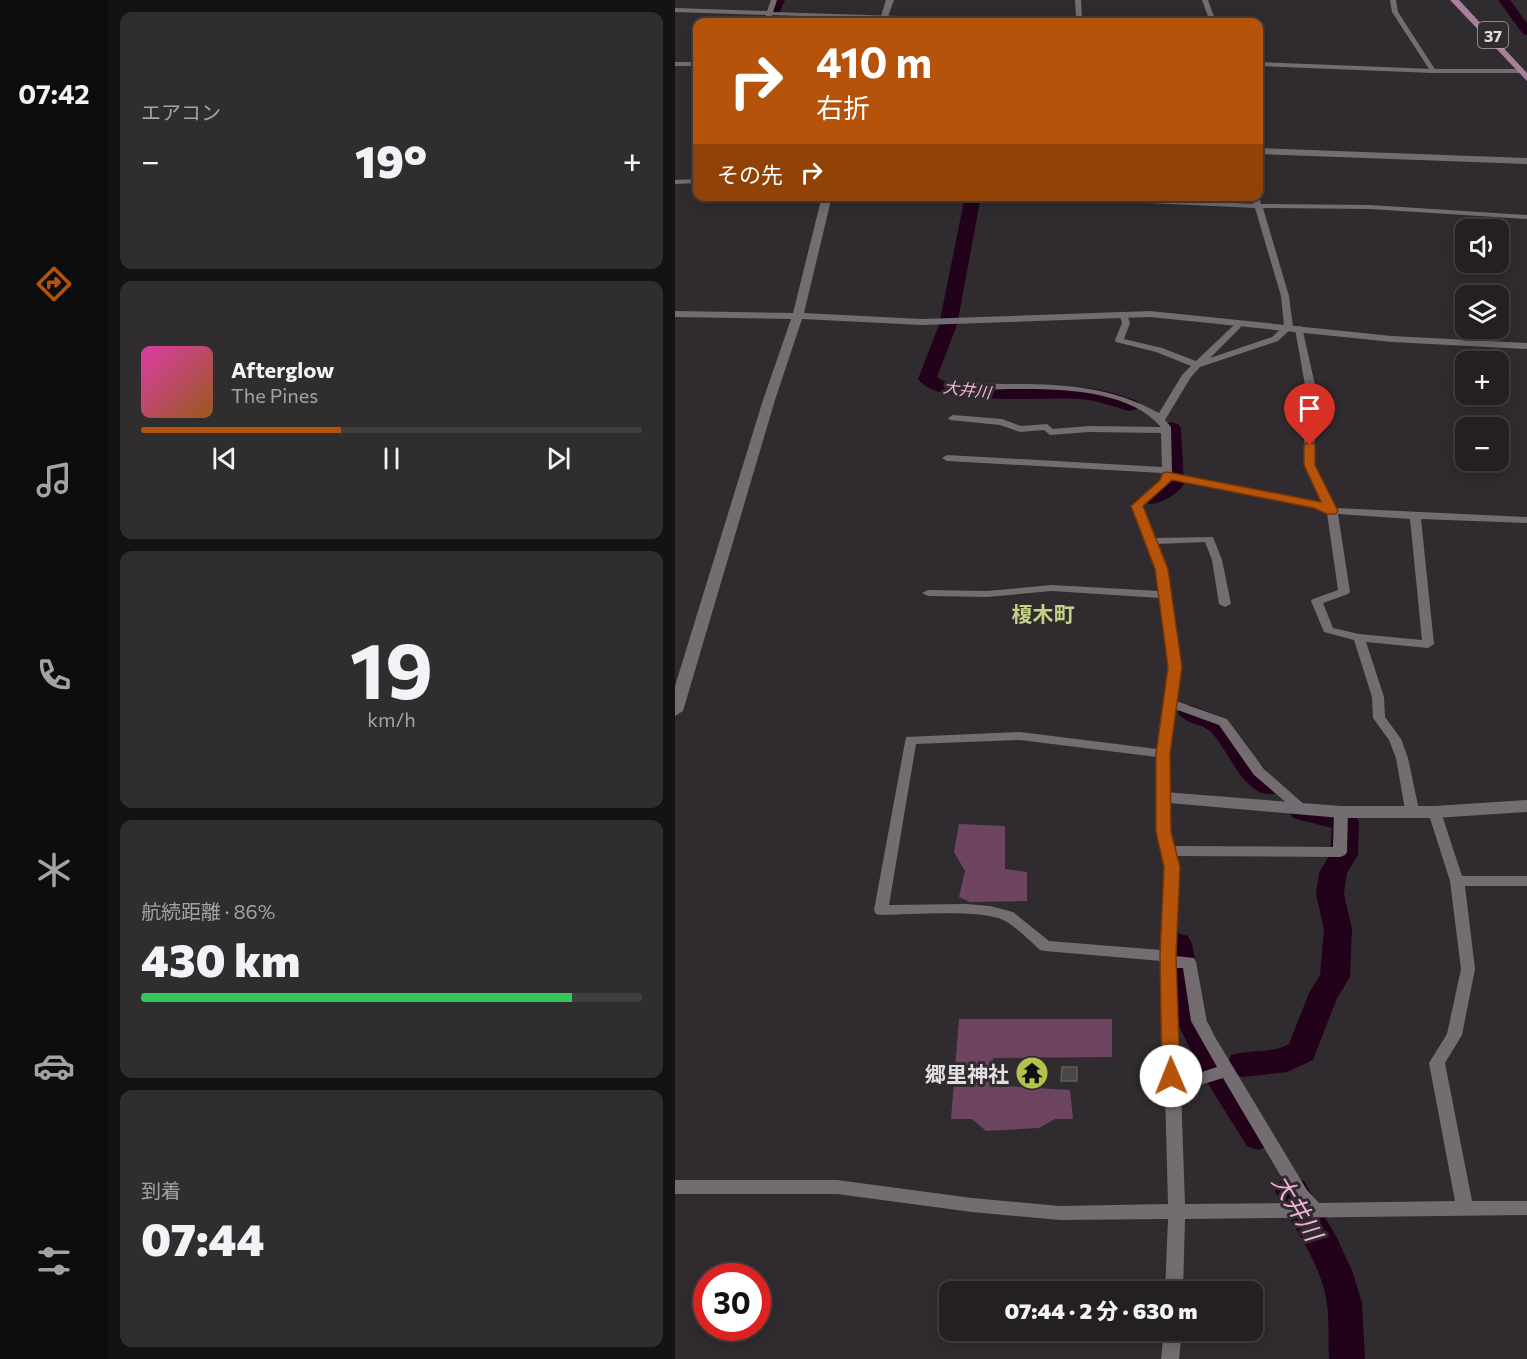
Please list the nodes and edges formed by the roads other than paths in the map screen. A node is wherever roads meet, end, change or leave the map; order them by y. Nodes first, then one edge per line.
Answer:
1 (774, 0) edge
2 (890, 0) edge
3 (1078, 0) edge
4 (1205, 0) edge
5 (1393, 0) edge
6 (1454, 0) edge
7 (1460, 0) edge
8 (675, 10) edge
9 (770, 13) junction
10 (768, 18) edge
11 (864, 18) edge
12 (883, 18) edge
13 (1079, 18) edge
14 (1212, 18) edge
15 (675, 64) edge
16 (693, 64) edge
17 (1263, 64) edge
18 (1433, 71) junction
19 (1525, 73) edge
20 (1263, 151) edge
21 (1527, 161) edge
22 (693, 181) edge
23 (675, 182) edge
24 (826, 201) edge
25 (1256, 201) edge
26 (1527, 217) edge
27 (675, 314) edge
28 (1123, 315) junction
29 (798, 316) junction
30 (1237, 327) dead end
31 (1294, 328) junction
32 (1527, 346) edge
33 (1197, 365) junction
34 (960, 387) dead end
35 (954, 418) dead end
36 (1163, 424) junction
37 (947, 458) dead end
38 (1171, 475) junction
39 (1332, 511) junction
40 (1415, 516) junction
41 (1527, 520) edge
42 (1150, 541) junction
43 (928, 593) dead end
44 (1163, 595) junction
45 (1225, 604) dead end
46 (1359, 638) junction
47 (1170, 703) junction
48 (675, 711) edge
49 (1163, 754) junction
50 (1164, 798) junction
51 (1527, 806) edge
52 (1300, 807) junction
53 (1412, 810) junction
54 (1341, 812) junction
55 (1435, 812) junction
56 (1170, 851) junction
57 (1457, 881) junction
58 (1527, 881) edge
59 (1174, 960) junction
60 (1221, 1072) junction
61 (1171, 1088) junction
62 (675, 1187) edge
63 (1527, 1208) edge
64 (1465, 1209) junction
65 (1177, 1210) junction
66 (1313, 1211) junction
67 (1174, 1281) edge
68 (1172, 1341) edge
69 (1170, 1359) edge

1 - 9 street
2 - 12 street
3 - 13 street
4 - 14 street
5 - 18 street
6 - 19 main road, 37
7 - 19 main road, 37
8 - 9 street
9 - 10 street
9 - 11 street
15 - 16 street
17 - 18 street
18 - 19 street
20 - 21 street
22 - 23 street
24 - 29 street
25 - 26 street
25 - 31 street
27 - 29 street
28 - 29 street
28 - 31 street
28 - 33 street
29 - 48 street
30 - 33 street
31 - 32 street
31 - 33 street
31 - 39 street
33 - 36 street
34 - 36 street
35 - 36 street
36 - 38 street
37 - 38 street
38 - 39 street
38 - 42 street
39 - 40 street
39 - 46 street
40 - 41 street
40 - 46 street
42 - 44 street
42 - 45 street
43 - 44 street
44 - 47 street
46 - 53 street
47 - 49 street
47 - 52 street
49 - 50 street
49 - 59 street
50 - 52 street
50 - 56 street
51 - 55 street
52 - 54 street
53 - 54 street
53 - 55 street
54 - 56 street
55 - 57 street
56 - 59 street
57 - 58 street
57 - 64 street
59 - 60 street
59 - 61 street
60 - 61 street
60 - 66 street
61 - 65 street
62 - 65 street
63 - 64 street
64 - 66 street
65 - 66 street
65 - 67 street
68 - 69 street

